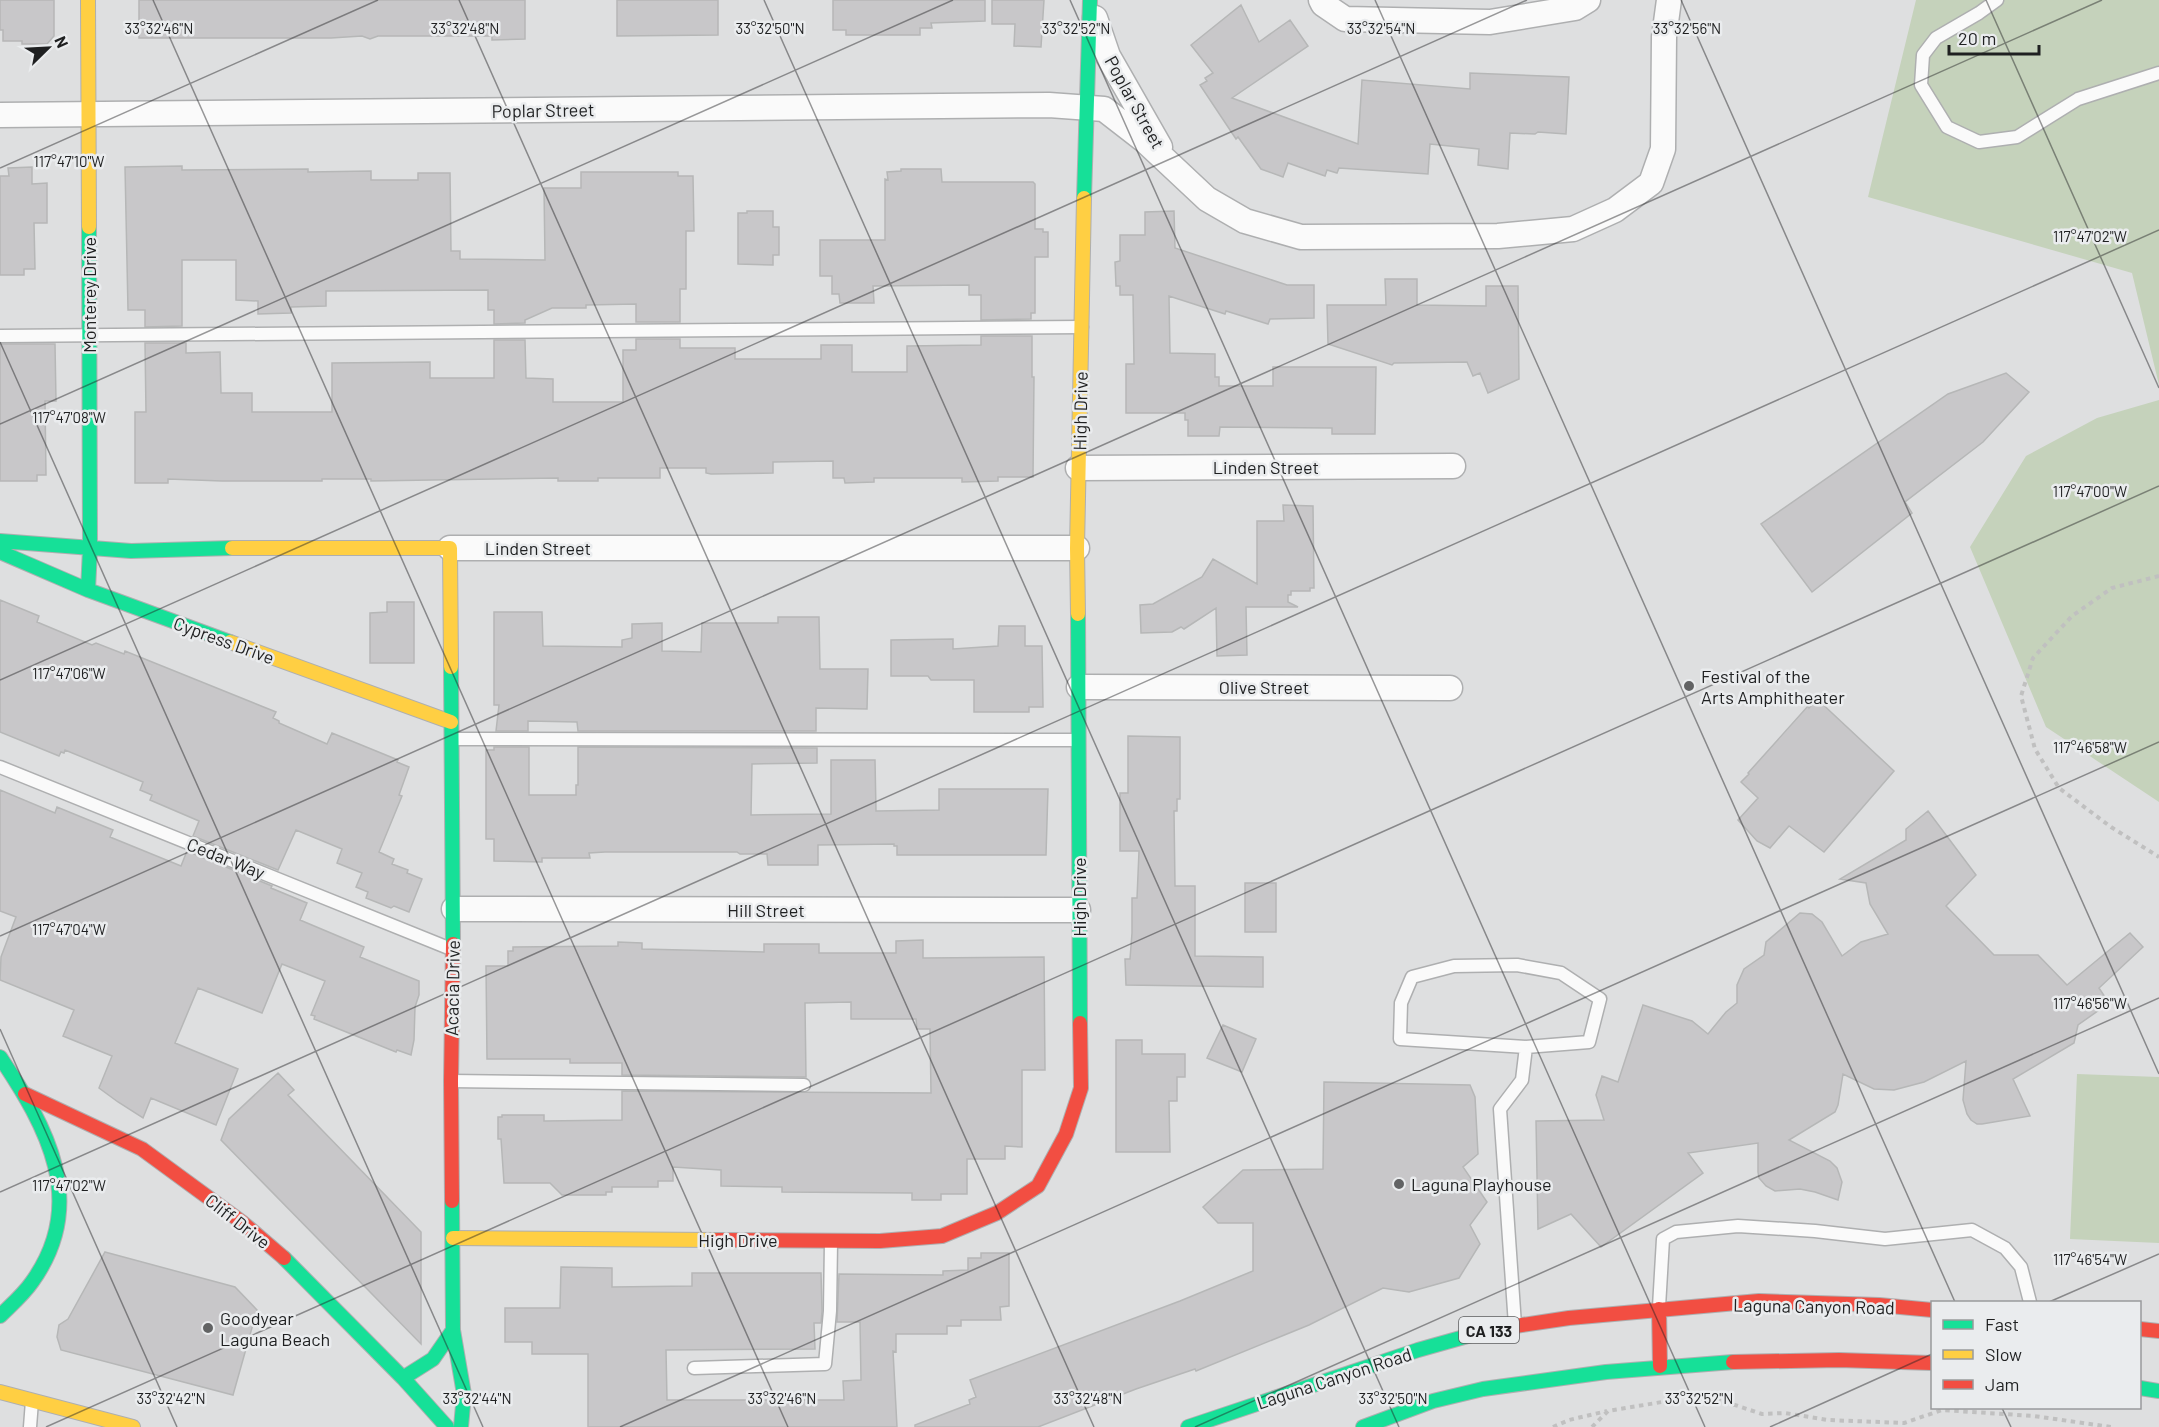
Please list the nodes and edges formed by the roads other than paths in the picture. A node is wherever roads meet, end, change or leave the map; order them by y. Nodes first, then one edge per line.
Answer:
1 (87, 0) edge
2 (1321, 0) edge
3 (1588, 0) edge
4 (1669, 0) edge
5 (1997, 0) edge
6 (1090, 3) edge
7 (2159, 73) edge
8 (1086, 107) junction
9 (88, 114) junction
10 (0, 115) edge
11 (1170, 164) junction
12 (1082, 327) junction
13 (89, 335) junction
14 (0, 336) edge
15 (1453, 466) dead end
16 (1078, 468) junction
17 (0, 541) edge
18 (450, 548) junction
19 (1077, 548) junction
20 (90, 549) junction
21 (0, 552) edge
22 (88, 590) junction
23 (1079, 687) junction
24 (1450, 688) dead end
25 (451, 722) junction
26 (452, 739) junction
27 (1080, 740) junction
28 (0, 767) edge
29 (454, 909) junction
30 (1078, 910) junction
31 (453, 950) junction
32 (1526, 1047) junction
33 (0, 1057) edge
34 (451, 1081) junction
35 (804, 1085) dead end
36 (0, 1086) edge
37 (25, 1094) junction
38 (453, 1238) junction
39 (831, 1241) junction
40 (2030, 1301) edge
41 (1659, 1309) junction
42 (1931, 1310) edge
43 (0, 1316) edge
44 (1515, 1326) junction
45 (2141, 1329) edge
46 (453, 1330) junction
47 (2159, 1331) edge
48 (1931, 1363) edge
49 (1660, 1366) junction
50 (694, 1368) dead end
51 (403, 1378) junction
52 (428, 1386) dead end
53 (2141, 1388) edge
54 (446, 1390) dead end
55 (2159, 1391) edge
56 (0, 1392) edge
57 (464, 1394) junction
58 (32, 1400) junction
59 (30, 1427) edge
60 (133, 1427) edge
61 (447, 1427) edge
62 (461, 1427) edge
63 (1188, 1427) edge
64 (1362, 1427) edge

1 - 9 street, Monterey Drive
2 - 3 street
4 - 11 street, Poplar Street
5 - 7 lane
6 - 8 street, High Drive
6 - 11 street, Poplar Street
8 - 9 street, Poplar Street
8 - 11 street, Poplar Street
8 - 12 street, High Drive
9 - 10 street, Poplar Street
9 - 13 street, Monterey Drive
12 - 13 lane
12 - 16 street, High Drive
13 - 14 lane
13 - 20 street, Monterey Drive
15 - 16 street, Linden Street
16 - 19 street, High Drive
17 - 20 street, Linden Street
18 - 19 street, Linden Street
18 - 20 street, Linden Street
18 - 25 street, Acacia Drive
19 - 23 street, High Drive
20 - 22 street, Monterey Drive
21 - 22 street, Cypress Drive
22 - 25 street, Cypress Drive
23 - 24 street, Olive Street
23 - 27 street, High Drive
25 - 26 street, Acacia Drive
26 - 27 lane
26 - 29 street, Acacia Drive
27 - 30 street, High Drive
28 - 31 lane, Cedar Way
29 - 30 street, Hill Street
29 - 31 street, Acacia Drive
30 - 39 street, High Drive
31 - 34 street, Acacia Drive
32 - 32 lane
32 - 44 lane
33 - 37 street
34 - 35 lane
34 - 38 street, Acacia Drive
36 - 37 street
37 - 43 street
37 - 51 street, Cliff Drive
38 - 39 street, High Drive
38 - 46 street, Acacia Drive
39 - 50 lane
40 - 41 lane
41 - 42 street, Laguna Canyon Road / CA 133
41 - 44 street, Laguna Canyon Road / CA 133
41 - 49 street
44 - 63 street, Laguna Canyon Road / CA 133
45 - 47 street
46 - 51 street
46 - 57 street, Acacia Drive
48 - 49 street
49 - 64 street
51 - 52 street
51 - 61 street, Cliff Drive
53 - 55 street
54 - 57 street
56 - 58 street
57 - 62 street, Acacia Drive
58 - 59 lane
58 - 60 street

